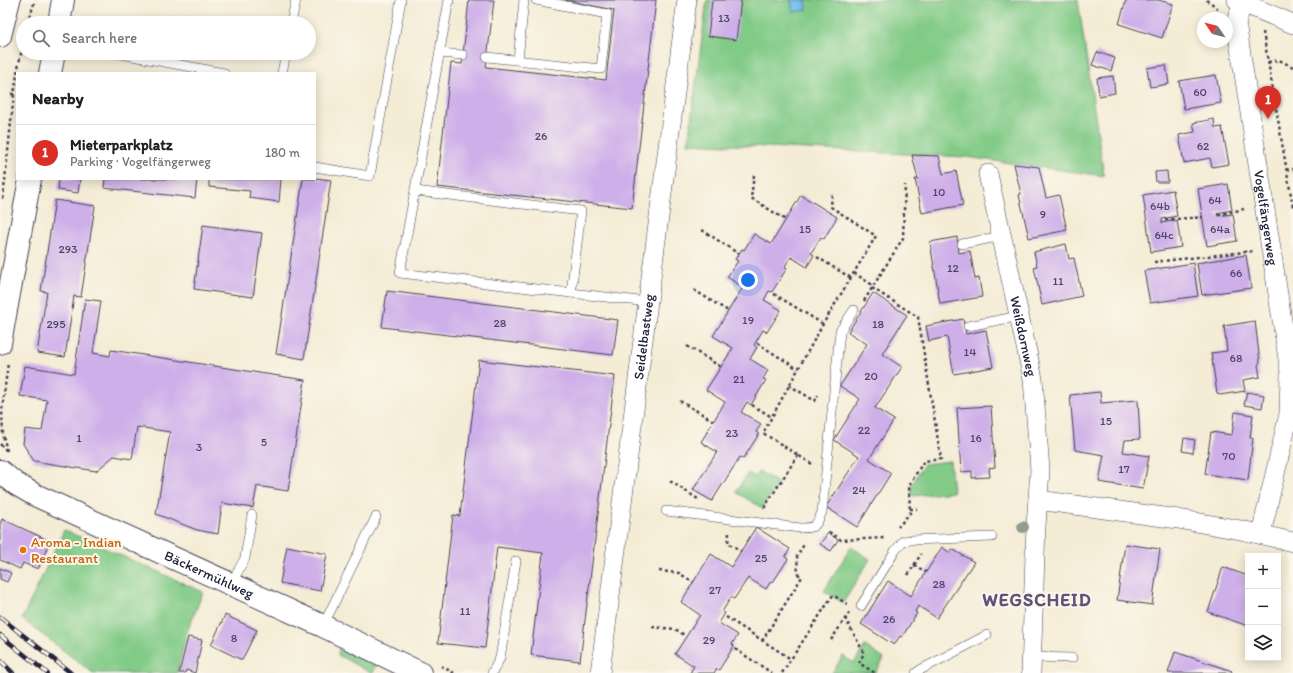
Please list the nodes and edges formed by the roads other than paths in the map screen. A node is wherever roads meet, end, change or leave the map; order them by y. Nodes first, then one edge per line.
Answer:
1 (9, 0) edge
2 (63, 0) edge
3 (296, 0) edge
4 (401, 0) edge
5 (449, 0) edge
6 (524, 0) edge
7 (536, 0) edge
8 (687, 0) edge
9 (1240, 1) edge
10 (60, 16) edge
11 (293, 16) edge
12 (1293, 24) edge
13 (0, 36) edge
14 (440, 52) junction
15 (463, 55) dead end
16 (487, 57) dead end
17 (53, 60) edge
18 (154, 60) edge
19 (285, 60) edge
20 (518, 60) junction
21 (50, 72) edge
22 (219, 72) edge
23 (282, 72) edge
24 (316, 167) edge
25 (988, 174) dead end
26 (30, 180) edge
27 (415, 191) junction
28 (1002, 236) junction
29 (962, 244) dead end
30 (12, 277) junction
31 (571, 293) junction
32 (0, 298) edge
33 (648, 302) junction
34 (854, 310) road end
35 (1020, 316) junction
36 (968, 326) dead end
37 (4, 352) edge
38 (0, 470) edge
39 (1038, 500) junction
40 (666, 511) dead end
41 (252, 515) dead end
42 (376, 517) dead end
43 (1261, 534) junction
44 (992, 537) dead end
45 (1293, 542) edge
46 (516, 561) dead end
47 (231, 584) junction
48 (861, 606) dead end
49 (323, 626) junction
50 (987, 635) dead end
51 (1072, 658) dead end
52 (1031, 665) edge
53 (420, 673) edge
54 (492, 673) edge
55 (600, 673) edge
56 (916, 673) edge

1 - 13 street
2 - 10 street
3 - 11 lane
4 - 24 lane
5 - 14 lane
6 - 20 lane
7 - 20 lane
8 - 33 street, Seidelbastweg
9 - 12 street
9 - 43 street, Vogelfängerweg
14 - 15 lane
14 - 27 lane
16 - 20 lane
17 - 21 street
18 - 22 lane
19 - 23 lane
25 - 28 street, Weißdornweg
26 - 30 street
27 - 31 lane
27 - 31 lane
28 - 29 lane
28 - 35 street, Weißdornweg
30 - 32 street
30 - 37 street
31 - 33 lane
33 - 55 street, Seidelbastweg
34 - 40 lane
35 - 36 lane
35 - 39 street, Weißdornweg
38 - 47 street, Bäckermühlweg
39 - 43 street
39 - 52 street, Weißdornweg
41 - 47 lane
42 - 49 lane
43 - 45 street
44 - 48 lane
46 - 54 lane
47 - 49 street, Bäckermühlweg
49 - 53 street, Bäckermühlweg
50 - 56 lane
51 - 52 lane

